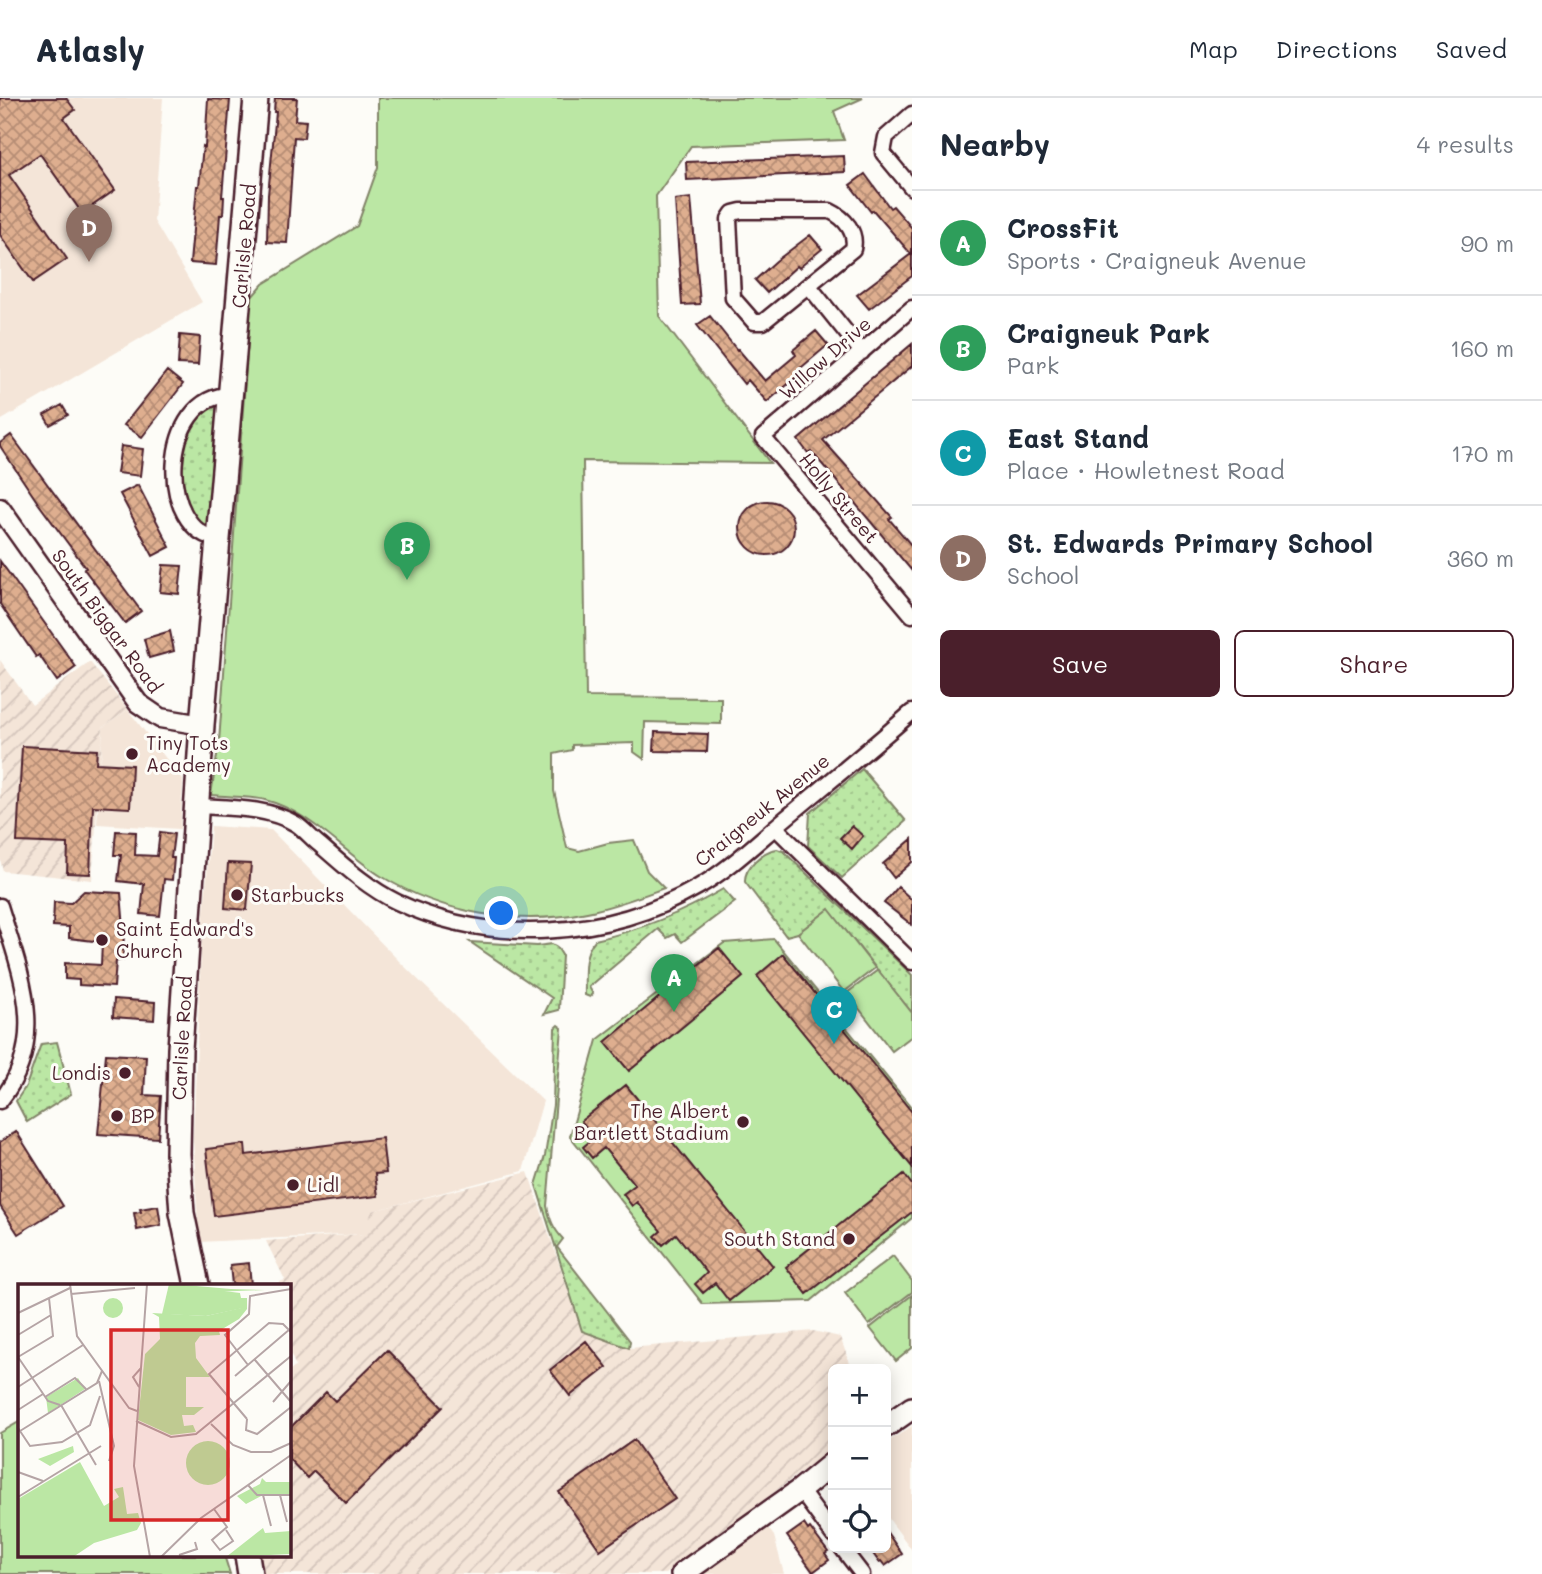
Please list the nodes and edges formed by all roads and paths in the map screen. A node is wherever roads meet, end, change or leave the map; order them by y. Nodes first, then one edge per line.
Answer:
1 (256, 98) edge
2 (912, 114) edge
3 (912, 188) edge
4 (809, 286) junction
5 (912, 308) edge
6 (862, 352) junction
7 (231, 394) junction
8 (763, 437) joint
9 (0, 508) edge
10 (220, 539) junction
11 (912, 615) edge
12 (912, 712) edge
13 (202, 725) junction
14 (198, 806) junction
15 (775, 827) junction
16 (0, 906) edge
17 (912, 962) edge
18 (0, 1101) edge
19 (197, 1284) edge
20 (912, 1408) edge
21 (891, 1423) edge
22 (828, 1467) edge
23 (800, 1490) junction
24 (828, 1528) edge
25 (846, 1553) edge
26 (247, 1556) edge
27 (250, 1574) edge
28 (682, 1574) edge
29 (862, 1574) edge

1 - 7 main road, Carlisle Road
2 - 3 street
4 - 4 street
4 - 6 street
5 - 6 street, Willow Drive
6 - 8 street, Willow Drive
7 - 10 main road, Carlisle Road
7 - 10 street
8 - 11 street, Holly Street
9 - 13 street, South Biggar Road
10 - 13 main road, Carlisle Road
12 - 15 street, Craigneuk Avenue
13 - 14 main road, Carlisle Road
14 - 15 street, Craigneuk Avenue
14 - 19 main road, Carlisle Road
15 - 17 street
16 - 18 street
20 - 21 main road
22 - 23 main road
23 - 24 street
23 - 28 main road
25 - 29 street
26 - 27 main road

